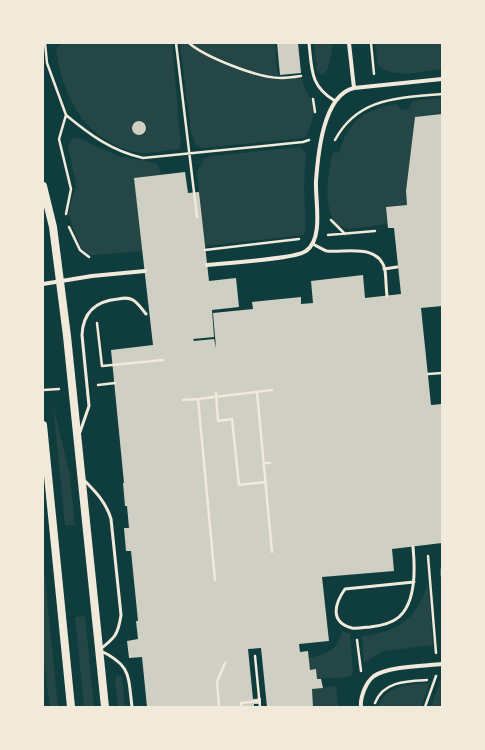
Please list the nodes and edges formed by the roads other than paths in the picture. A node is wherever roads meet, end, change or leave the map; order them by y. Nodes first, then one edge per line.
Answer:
1 (309, 43) edge
2 (349, 43) edge
3 (442, 79) edge
4 (354, 88) junction
5 (335, 101) junction
6 (43, 186) edge
7 (313, 244) junction
8 (207, 265) dead end
9 (398, 267) dead end
10 (384, 269) junction
11 (145, 271) dead end
12 (60, 282) junction
13 (43, 284) edge
14 (387, 296) dead end
15 (146, 314) dead end
16 (43, 425) edge
17 (78, 436) junction
18 (83, 479) junction
19 (413, 547) dead end
20 (414, 582) junction
21 (99, 650) junction
22 (442, 664) edge
23 (71, 707) edge
24 (106, 707) edge
25 (132, 707) edge
26 (361, 707) edge

1 - 5 lane
2 - 4 street
3 - 4 street
4 - 5 street
5 - 7 street
6 - 12 main road
7 - 8 street
7 - 10 lane
9 - 10 lane
10 - 14 lane
11 - 12 street
12 - 13 street
12 - 17 main road
15 - 17 lane
16 - 23 main road
17 - 18 main road
18 - 21 main road
18 - 21 lane
19 - 20 lane
20 - 20 lane
21 - 24 main road
21 - 25 lane
22 - 26 street

